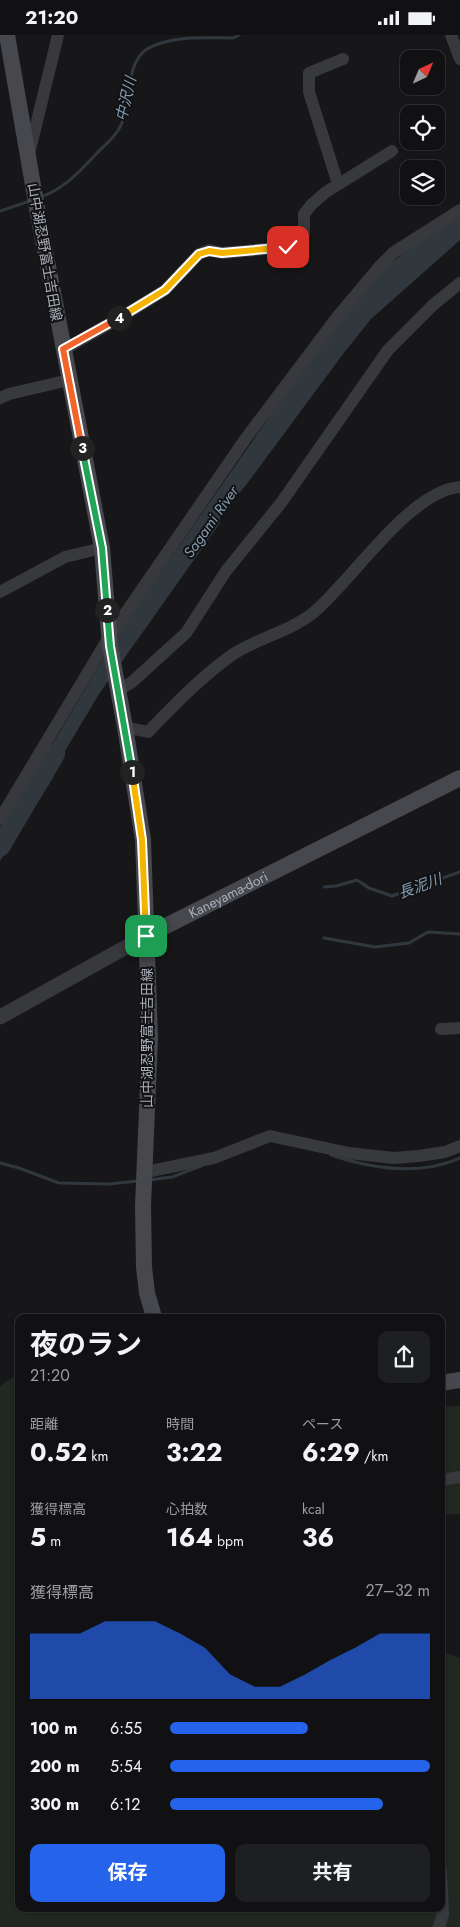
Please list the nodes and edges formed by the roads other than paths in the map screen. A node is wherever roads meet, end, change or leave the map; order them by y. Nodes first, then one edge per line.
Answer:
1 (7, 35) edge
2 (58, 35) edge
3 (451, 35) edge
4 (343, 59) dead end
5 (460, 59) edge
6 (392, 151) dead end
7 (29, 163) junction
8 (338, 184) junction
9 (460, 210) edge
10 (460, 283) edge
11 (63, 349) junction
12 (69, 380) junction
13 (0, 398) edge
14 (460, 487) edge
15 (102, 548) junction
16 (0, 592) edge
17 (110, 641) junction
18 (117, 688) junction
19 (125, 727) junction
20 (460, 778) edge
21 (0, 819) edge
22 (146, 936) junction
23 (0, 1017) edge
24 (460, 1028) edge
25 (441, 1029) dead end
26 (460, 1146) edge
27 (146, 1172) junction
28 (153, 1314) edge
29 (460, 1380) edge
30 (445, 1382) edge
31 (460, 1477) edge
32 (445, 1479) edge
33 (443, 1912) edge
34 (439, 1927) edge

1 - 7 main road, 山中湖忍野富士吉田線
2 - 7 street
3 - 5 street
4 - 8 street
6 - 8 street
7 - 11 main road, 山中湖忍野富士吉田線
8 - 11 street
9 - 17 street
10 - 18 street
11 - 12 main road, 山中湖忍野富士吉田線
12 - 13 street
12 - 15 main road, 山中湖忍野富士吉田線
14 - 19 street
15 - 16 street
15 - 17 main road, 山中湖忍野富士吉田線
17 - 18 main road, 山中湖忍野富士吉田線
17 - 21 street
18 - 19 main road, 山中湖忍野富士吉田線
19 - 22 main road, 山中湖忍野富士吉田線
20 - 22 main road, Kaneyama-dori
22 - 23 street, Kaneyama-dori
22 - 27 main road, 山中湖忍野富士吉田線
24 - 25 street
26 - 27 street
27 - 28 main road, 山中湖忍野富士吉田線
29 - 30 main road
31 - 32 street
33 - 34 street

